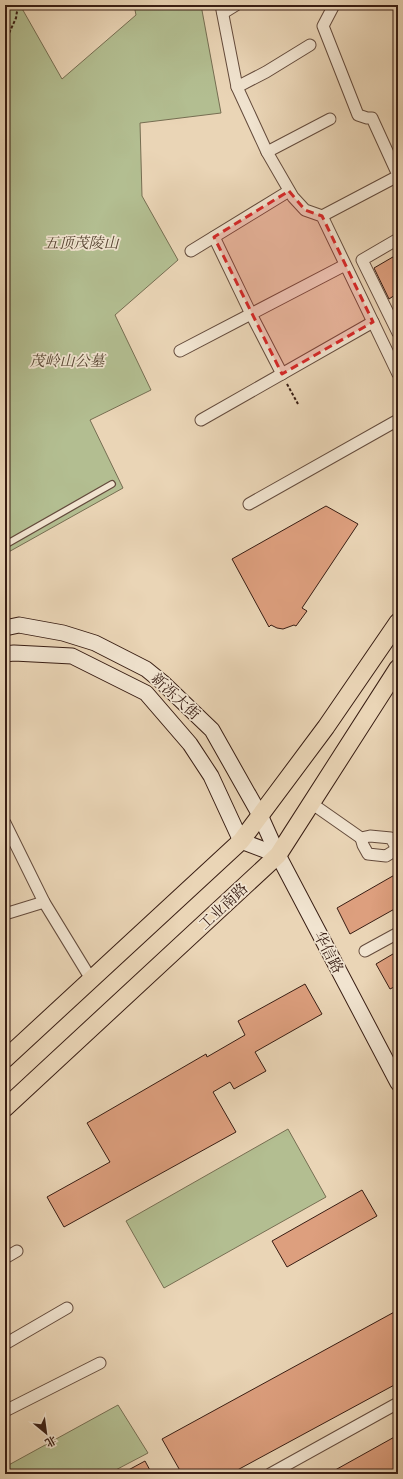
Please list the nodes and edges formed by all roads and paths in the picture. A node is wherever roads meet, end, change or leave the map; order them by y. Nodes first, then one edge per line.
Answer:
1 (18, 5) edge
2 (236, 5) edge
3 (334, 5) edge
4 (222, 9) edge
5 (5, 42) edge
6 (310, 45) dead end
7 (237, 87) junction
8 (330, 119) dead end
9 (268, 152) junction
10 (398, 176) edge
11 (289, 191) junction
12 (322, 216) junction
13 (214, 237) junction
14 (398, 239) edge
15 (191, 251) dead end
16 (345, 265) junction
17 (251, 314) junction
18 (373, 322) junction
19 (397, 329) edge
20 (180, 351) dead end
21 (282, 374) junction
22 (398, 374) edge
23 (298, 404) dead end
24 (201, 420) dead end
25 (398, 420) edge
26 (112, 484) dead end
27 (249, 504) dead end
28 (5, 545) edge
29 (398, 622) edge
30 (5, 628) edge
31 (5, 654) edge
32 (398, 668) edge
33 (311, 803) junction
34 (260, 815) junction
35 (5, 822) edge
36 (361, 838) junction
37 (241, 841) junction
38 (397, 849) edge
39 (278, 855) junction
40 (44, 902) junction
41 (5, 914) edge
42 (398, 933) edge
43 (366, 951) dead end
44 (91, 979) junction
45 (5, 1059) edge
46 (398, 1083) edge
47 (5, 1108) edge
48 (17, 1252) dead end
49 (5, 1258) edge
50 (67, 1308) dead end
51 (5, 1344) edge
52 (100, 1363) dead end
53 (398, 1403) edge
54 (5, 1411) edge
55 (270, 1474) edge

1 - 5 path
2 - 4 street
3 - 10 street
4 - 7 street
6 - 7 street
7 - 9 street
8 - 9 street
9 - 11 street
10 - 12 street
11 - 12 street
11 - 13 street
12 - 16 street
13 - 15 street
13 - 17 street
14 - 19 street
16 - 17 street
16 - 18 street
17 - 20 street
17 - 21 street
18 - 21 street
18 - 22 street
21 - 23 path
21 - 24 street
25 - 27 street
26 - 28 lane
29 - 34 main road
30 - 34 main road, 新泺大街
31 - 37 main road, 新泺大街
32 - 33 main road, 工业南路
33 - 36 street
33 - 39 main road, 工业南路
34 - 37 main road
34 - 39 main road, 新泺大街
35 - 40 street
36 - 38 street
36 - 38 street
37 - 39 main road
37 - 44 main road
39 - 46 main road, 华信路
39 - 47 main road, 工业南路
40 - 41 street
40 - 44 street
42 - 43 street
44 - 45 main road
48 - 49 street
50 - 51 street
52 - 54 street
53 - 55 street

